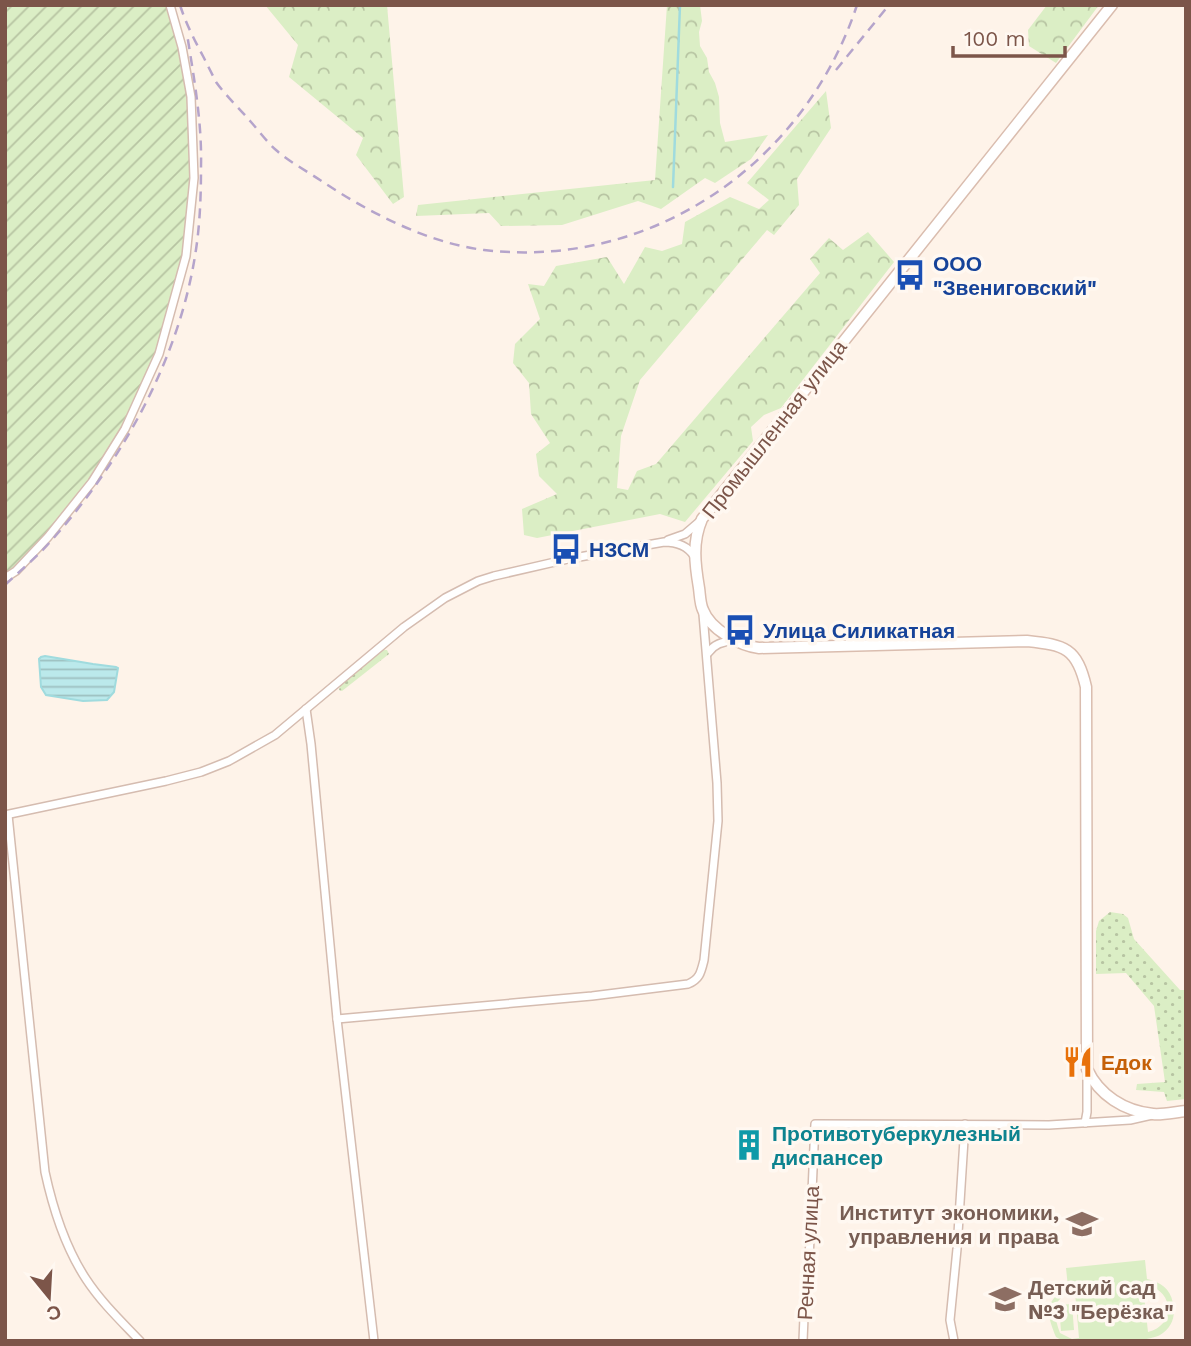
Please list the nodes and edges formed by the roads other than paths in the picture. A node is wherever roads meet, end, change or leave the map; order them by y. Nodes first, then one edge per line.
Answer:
1 (170, 5) edge
2 (1112, 5) edge
3 (702, 519) junction
4 (664, 542) junction
5 (694, 556) junction
6 (5, 579) edge
7 (703, 610) junction
8 (736, 641) junction
9 (708, 654) junction
10 (306, 709) junction
11 (6, 815) edge
12 (337, 1019) junction
13 (1087, 1069) junction
14 (1186, 1111) edge
15 (1154, 1114) junction
16 (1085, 1123) junction
17 (965, 1124) junction
18 (140, 1341) edge
19 (374, 1341) edge
20 (803, 1341) edge
21 (954, 1341) edge

1 - 6 street
2 - 3 street, Промышленная улица
3 - 4 street
3 - 5 street, Промышленная улица
4 - 5 street
4 - 10 street
5 - 7 street
7 - 8 street
7 - 9 street
8 - 9 street
8 - 13 street
9 - 12 street
10 - 11 street
10 - 12 street
11 - 18 street
12 - 19 street
13 - 15 street
13 - 16 street
14 - 15 street
15 - 16 street
16 - 17 street
17 - 20 street, Речная улица
17 - 21 street

